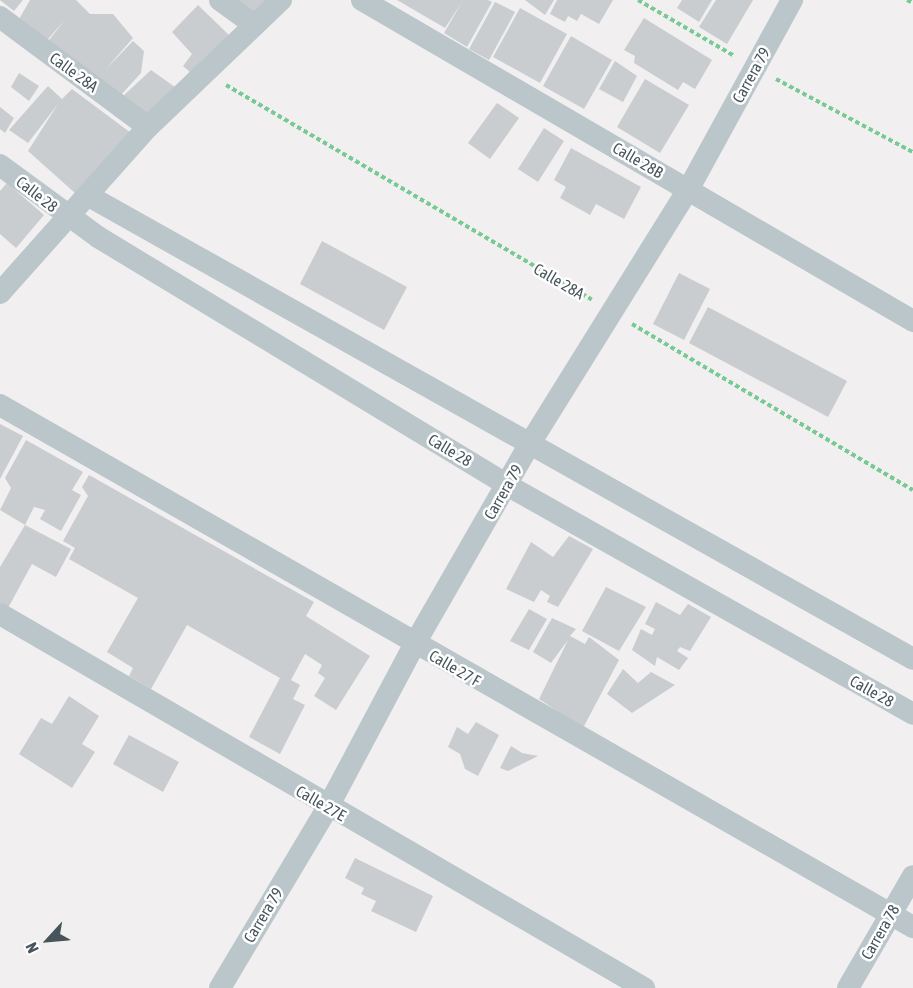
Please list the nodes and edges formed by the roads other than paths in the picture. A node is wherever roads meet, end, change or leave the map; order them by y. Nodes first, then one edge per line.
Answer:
1 (220, 0) edge
2 (282, 0) edge
3 (362, 0) edge
4 (792, 0) edge
5 (0, 17) edge
6 (253, 24) junction
7 (148, 127) junction
8 (0, 165) edge
9 (688, 190) junction
10 (87, 195) junction
11 (67, 217) junction
12 (0, 293) edge
13 (913, 321) edge
14 (0, 405) edge
15 (529, 445) junction
16 (507, 485) junction
17 (0, 614) edge
18 (414, 645) junction
19 (913, 659) edge
20 (913, 714) edge
21 (328, 807) junction
22 (913, 876) edge
23 (889, 914) junction
24 (913, 927) edge
25 (220, 988) edge
26 (644, 988) edge
27 (848, 988) edge

1 - 6 street
2 - 6 street
3 - 9 street, Calle 28B
4 - 9 street, Carrera 79
5 - 7 street, Calle 28A
6 - 7 street
7 - 10 street
8 - 11 street, Calle 28
9 - 13 street, Calle 28B
9 - 15 street, Carrera 79
10 - 11 street
10 - 15 street
11 - 12 street
11 - 16 street, Calle 28
14 - 18 street, Calle 27 F
15 - 16 street, Carrera 79
15 - 19 street
16 - 18 street, Carrera 79
16 - 20 street, Calle 28
17 - 21 street, Calle 27E
18 - 21 street, Carrera 79
18 - 23 street, Calle 27 F
21 - 25 street, Carrera 79
21 - 26 street, Calle 27E
22 - 23 street, Carrera 78
23 - 24 street, Calle 27 F
23 - 27 street, Carrera 78

